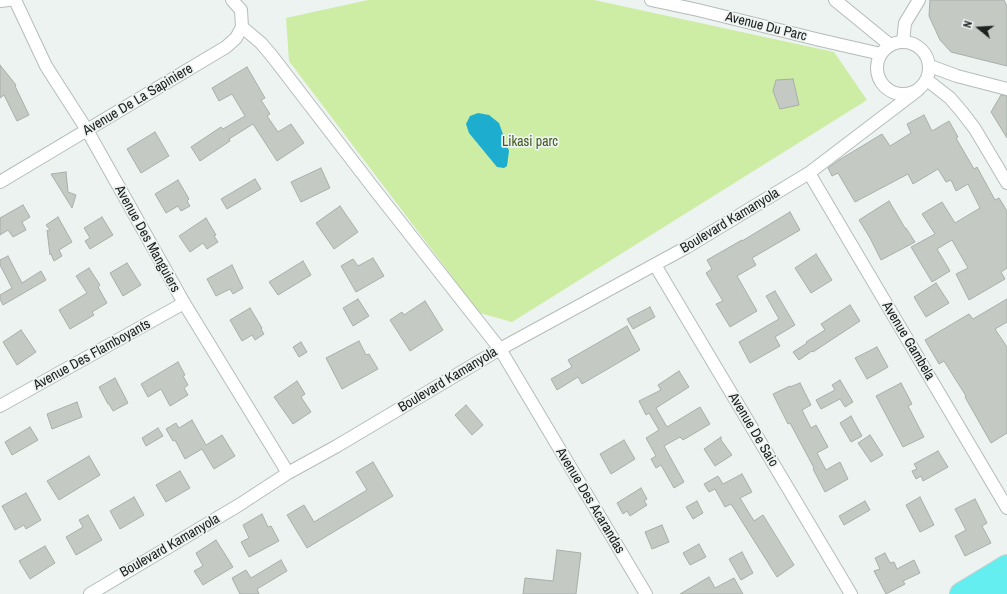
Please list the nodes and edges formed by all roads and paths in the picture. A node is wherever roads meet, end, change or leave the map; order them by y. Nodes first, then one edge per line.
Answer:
1 (9, 0) edge
2 (15, 0) edge
3 (232, 0) edge
4 (651, 0) edge
5 (835, 0) edge
6 (919, 0) edge
7 (0, 1) edge
8 (242, 27) junction
9 (903, 42) junction
10 (890, 45) junction
11 (881, 54) junction
12 (930, 66) junction
13 (927, 80) junction
14 (1007, 89) edge
15 (918, 90) junction
16 (87, 130) junction
17 (809, 173) junction
18 (0, 182) edge
19 (1007, 183) edge
20 (655, 265) junction
21 (184, 303) junction
22 (500, 349) junction
23 (0, 406) edge
24 (288, 473) junction
25 (1007, 508) edge
26 (1007, 566) edge
27 (1007, 585) edge
28 (90, 594) edge
29 (646, 594) edge
30 (851, 594) edge
31 (961, 594) edge
32 (992, 594) edge

1 - 7 street
2 - 16 street, Avenue Des Manguiers
3 - 8 street
4 - 11 street, Avenue Du Parc
5 - 10 street
6 - 9 street
8 - 16 street, Avenue De La Sapiniere
8 - 22 street, Avenue Des Acarandas
9 - 10 street
9 - 12 street
10 - 11 street
11 - 15 street
12 - 13 street
12 - 14 street
13 - 15 street
13 - 19 street
15 - 17 street, Boulevard Kamanyola
16 - 18 street, Avenue De La Sapiniere
16 - 21 street, Avenue Des Manguiers
17 - 20 street, Boulevard Kamanyola
17 - 25 street, Avenue Gambela
20 - 22 street, Boulevard Kamanyola
20 - 30 street, Avenue De Saio
21 - 23 street, Avenue Des Flamboyants
21 - 24 street, Avenue Des Manguiers
22 - 24 street, Boulevard Kamanyola
22 - 29 street, Avenue Des Acarandas
24 - 28 street, Boulevard Kamanyola
26 - 31 highway
27 - 32 highway

